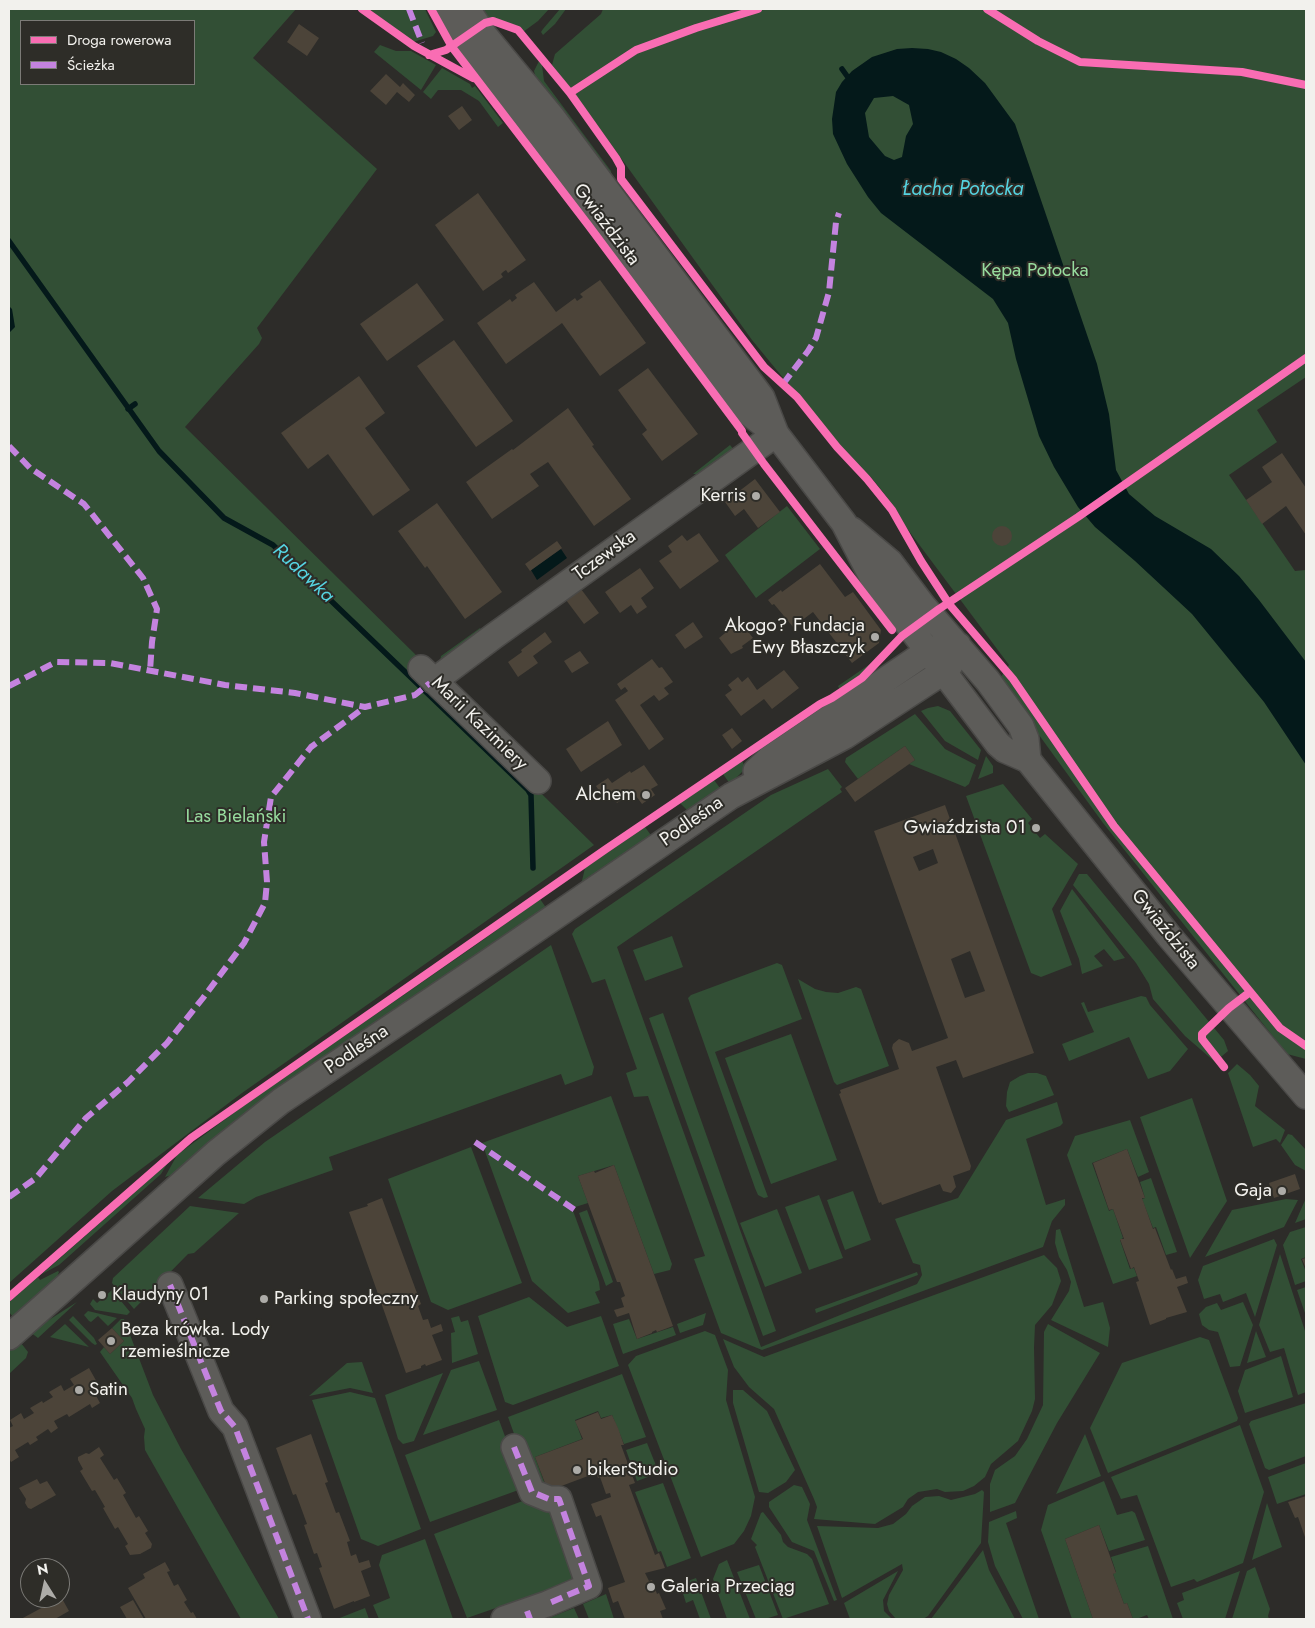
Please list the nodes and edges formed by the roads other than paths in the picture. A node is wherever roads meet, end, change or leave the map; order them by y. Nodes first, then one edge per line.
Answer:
1 (445, 9) edge
2 (467, 9) edge
3 (521, 80) junction
4 (518, 110) junction
5 (776, 434) junction
6 (844, 523) junction
7 (958, 645) junction
8 (928, 651) junction
9 (943, 672) junction
10 (428, 674) joint
11 (1028, 760) junction
12 (538, 781) dead end
13 (730, 796) junction
14 (1306, 1096) edge
15 (170, 1285) dead end
16 (9, 1337) edge
17 (514, 1447) dead end
18 (535, 1611) edge
19 (308, 1619) edge
20 (504, 1619) edge

1 - 4 street, Gwiaździsta
2 - 3 street, Gwiaździsta
3 - 4 street
3 - 5 street, Gwiaździsta
4 - 5 street, Gwiaździsta
5 - 6 street, Gwiaździsta
5 - 10 street, Tczewska
6 - 7 street, Gwiaździsta
6 - 8 street, Gwiaździsta
7 - 8 street, Podleśna
7 - 9 street, Podleśna
7 - 11 street, Gwiaździsta
8 - 9 street, Gwiaździsta
8 - 13 street, Podleśna
9 - 11 street, Gwiaździsta
9 - 13 street, Podleśna
10 - 12 street, Marii Kazimiery
11 - 14 street, Gwiaździsta
13 - 16 street, Podleśna
15 - 19 street
17 - 18 street
18 - 20 street

